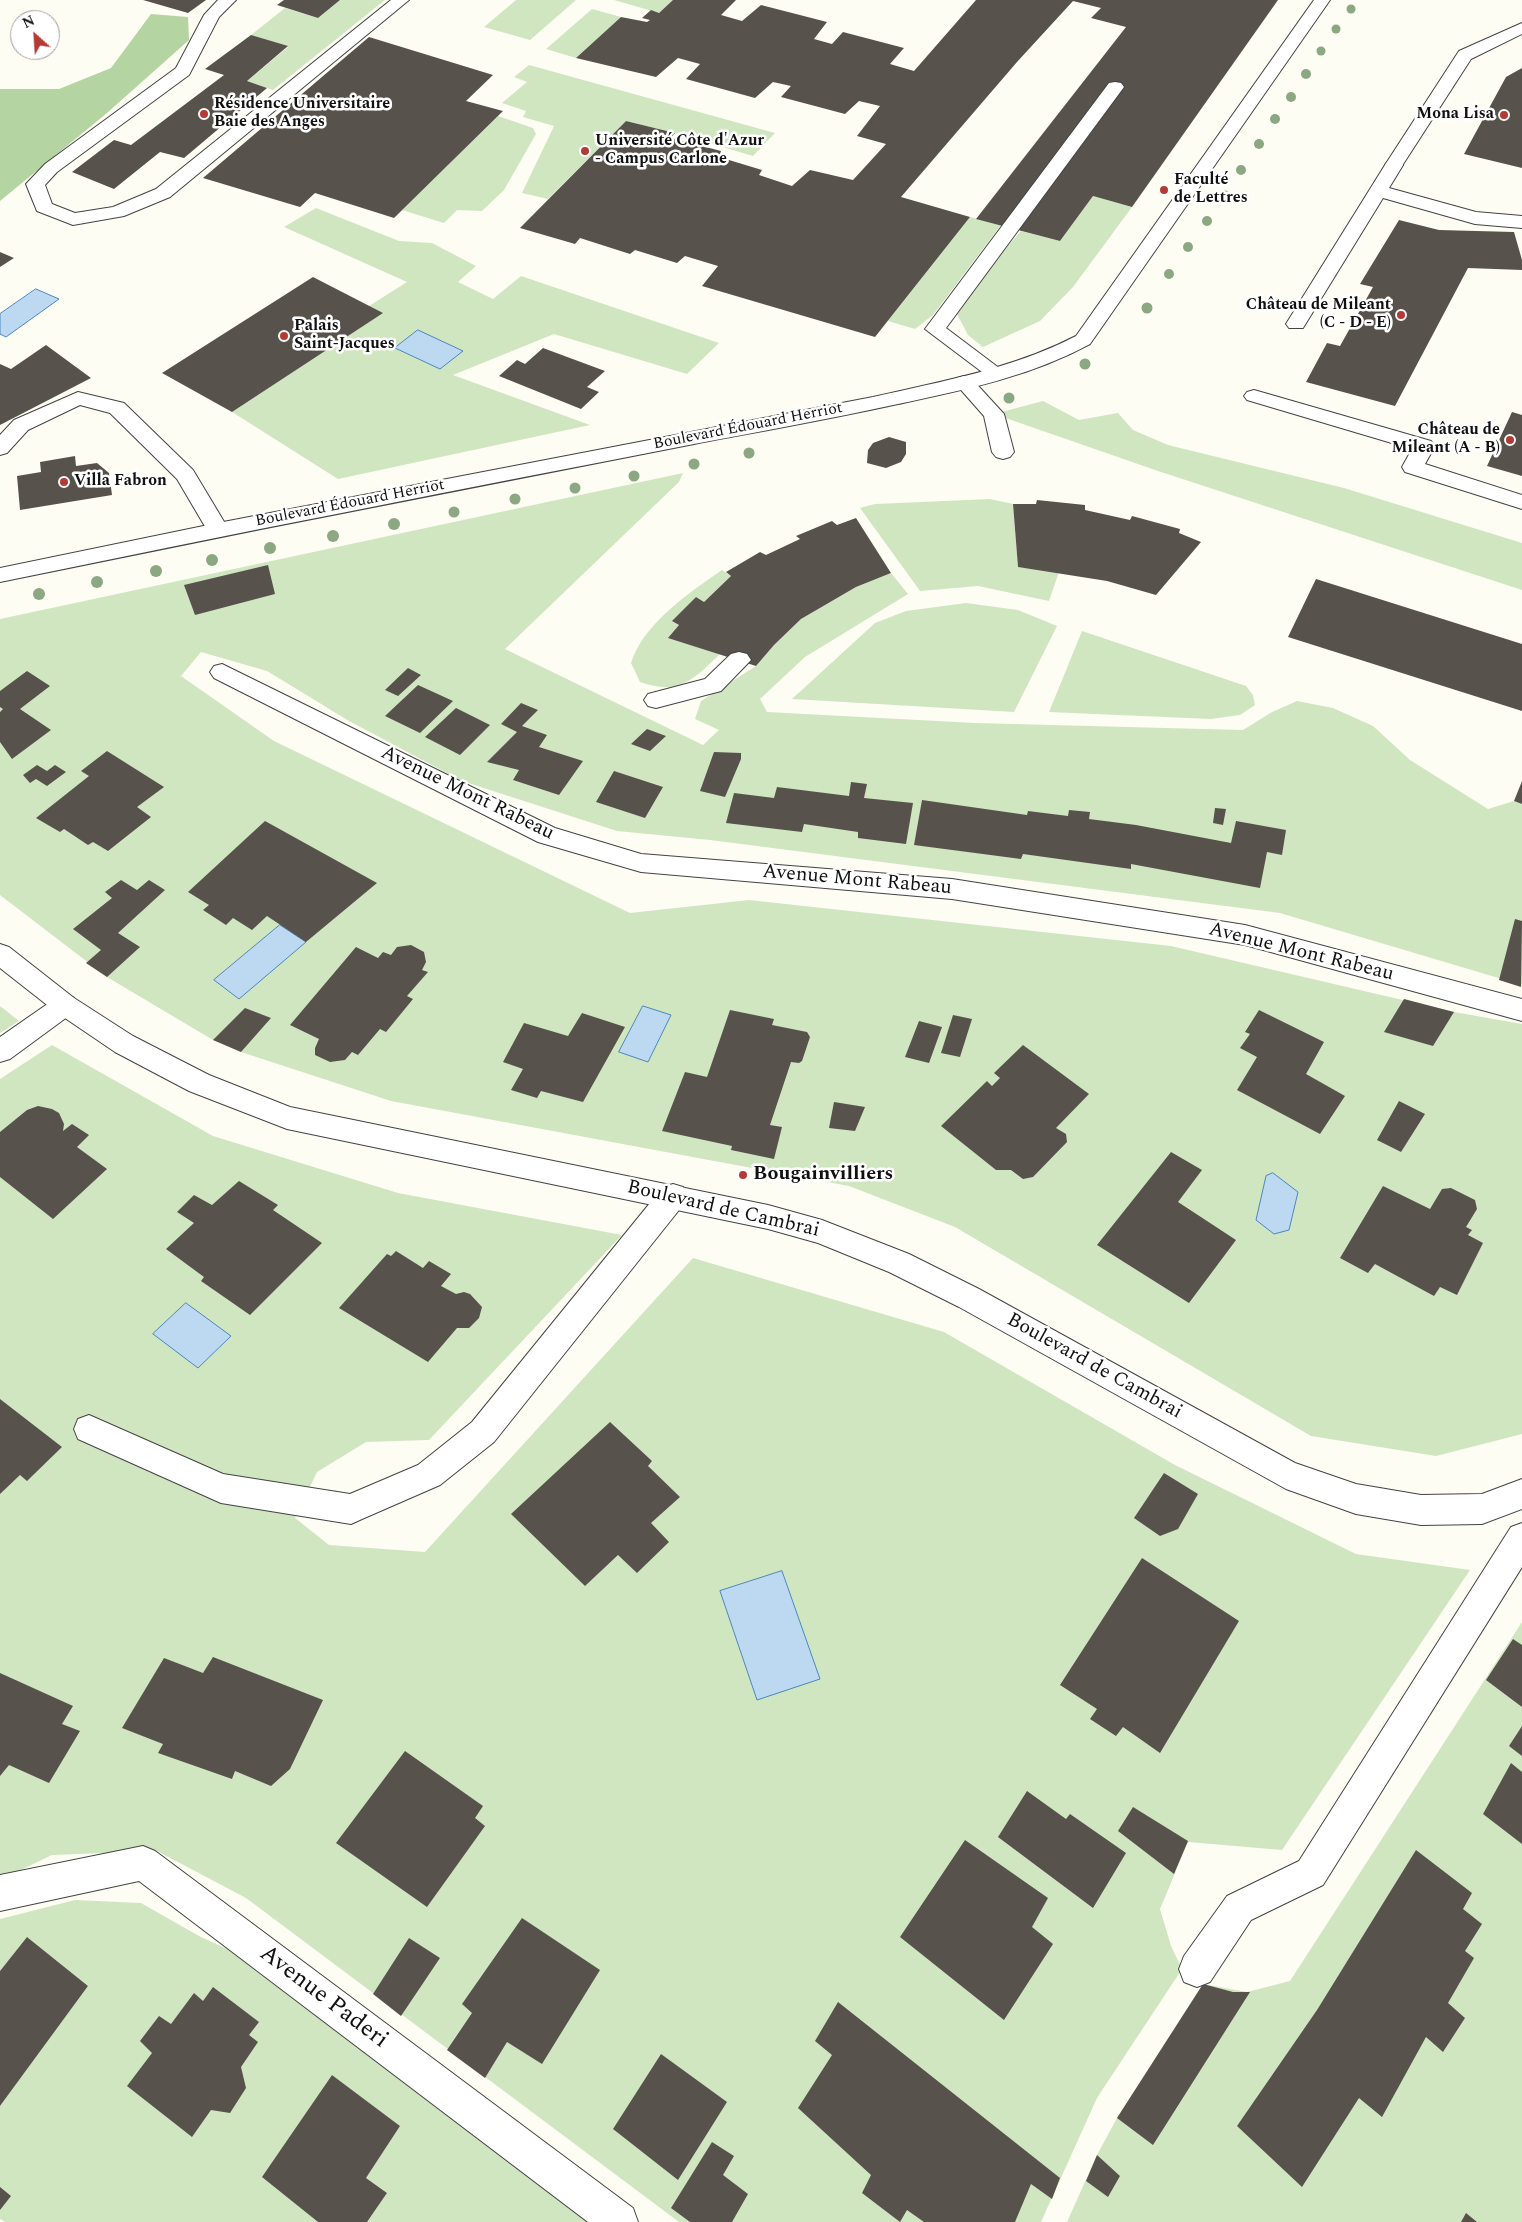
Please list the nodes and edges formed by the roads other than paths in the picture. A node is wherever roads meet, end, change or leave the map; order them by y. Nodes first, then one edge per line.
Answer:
1 (228, 0) edge
2 (401, 0) edge
3 (1322, 0) edge
4 (1522, 28) edge
5 (1114, 87) dead end
6 (1378, 191) junction
7 (1522, 222) edge
8 (1296, 324) dead end
9 (997, 374) junction
10 (964, 382) junction
11 (1254, 396) dead end
12 (0, 448) edge
13 (1003, 452) dead end
14 (1522, 502) edge
15 (218, 530) junction
16 (0, 575) edge
17 (740, 660) dead end
18 (222, 672) dead end
19 (656, 700) dead end
20 (0, 954) edge
21 (65, 1005) junction
22 (1522, 1010) edge
23 (0, 1051) edge
24 (672, 1196) junction
25 (89, 1429) dead end
26 (1522, 1494) edge
27 (1522, 1538) edge
28 (0, 1893) edge
29 (1197, 1969) dead end
30 (619, 2222) edge

1 - 2 street
3 - 9 street, Boulevard Édouard Herriot
4 - 6 street
5 - 9 street
6 - 7 street
6 - 8 street
9 - 10 street, Boulevard Édouard Herriot
10 - 13 street
10 - 15 street, Boulevard Édouard Herriot
11 - 14 street
12 - 15 street
15 - 16 street, Boulevard Édouard Herriot
17 - 19 street
18 - 22 street, Avenue Mont Rabeau
20 - 21 street, Boulevard de Cambrai
21 - 23 street
21 - 24 street, Boulevard de Cambrai
24 - 25 street
24 - 26 street, Boulevard de Cambrai
27 - 29 street
28 - 30 street, Avenue Paderi

